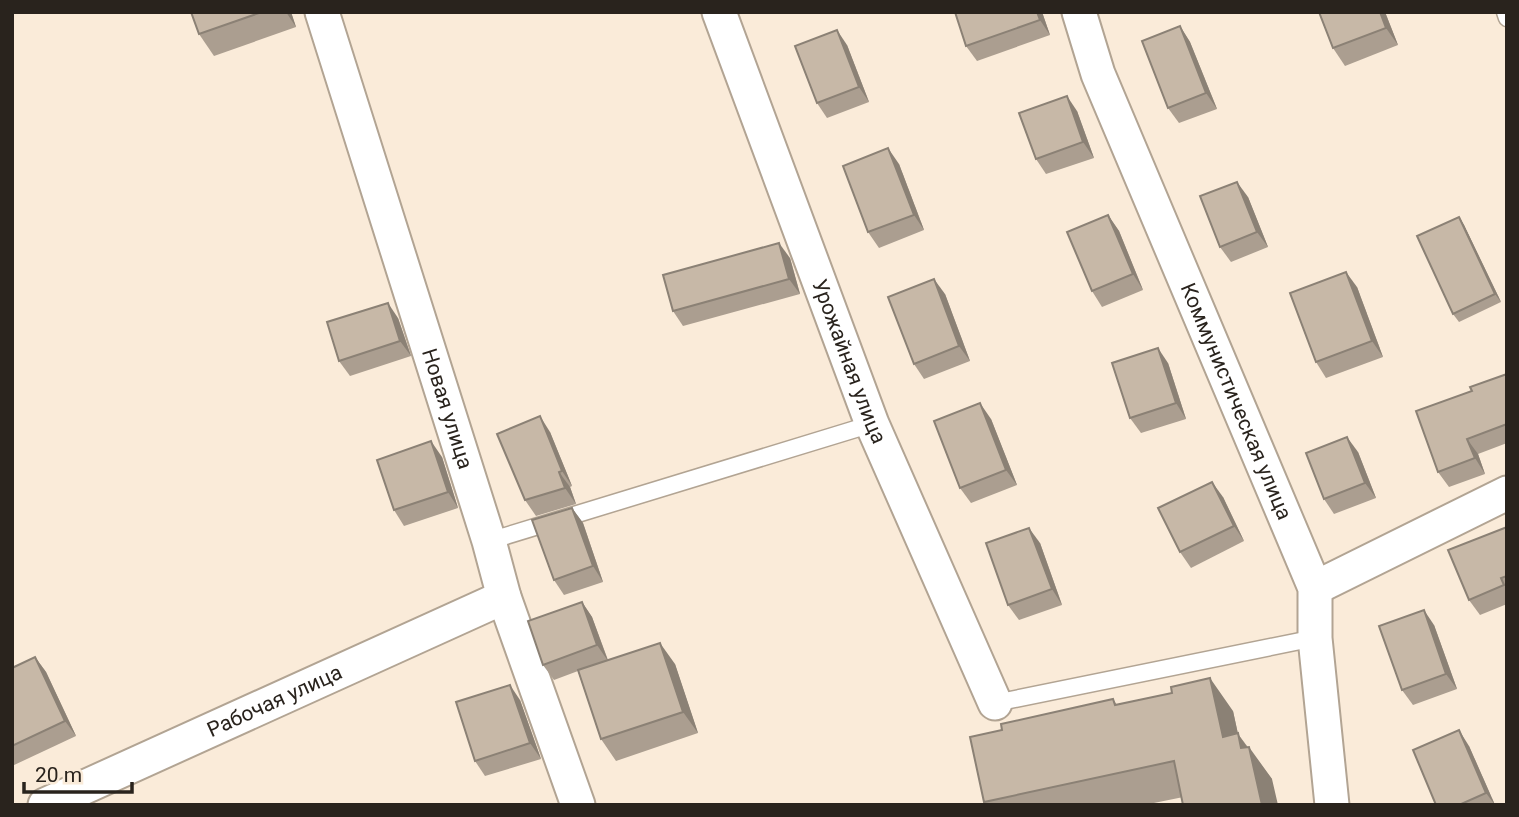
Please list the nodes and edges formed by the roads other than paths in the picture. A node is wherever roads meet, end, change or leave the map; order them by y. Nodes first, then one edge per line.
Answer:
1 (322, 12) edge
2 (719, 12) edge
3 (1079, 12) edge
4 (1505, 12) edge
5 (1507, 18) edge
6 (872, 424) junction
7 (1507, 493) edge
8 (489, 541) junction
9 (1315, 588) junction
10 (504, 597) junction
11 (1315, 638) junction
12 (995, 703) joint
13 (45, 805) edge
14 (578, 805) edge
15 (1332, 805) edge

1 - 8 street, Новая улица
2 - 6 street, Урожайная улица
3 - 9 street, Коммунистическая улица
4 - 5 lane
6 - 8 lane
6 - 12 street, Урожайная улица
7 - 9 street
8 - 10 street, Новая улица
9 - 11 street, Коммунистическая улица
10 - 13 street, Рабочая улица
10 - 14 street, Новая улица
11 - 12 lane
11 - 15 street, Коммунистическая улица

